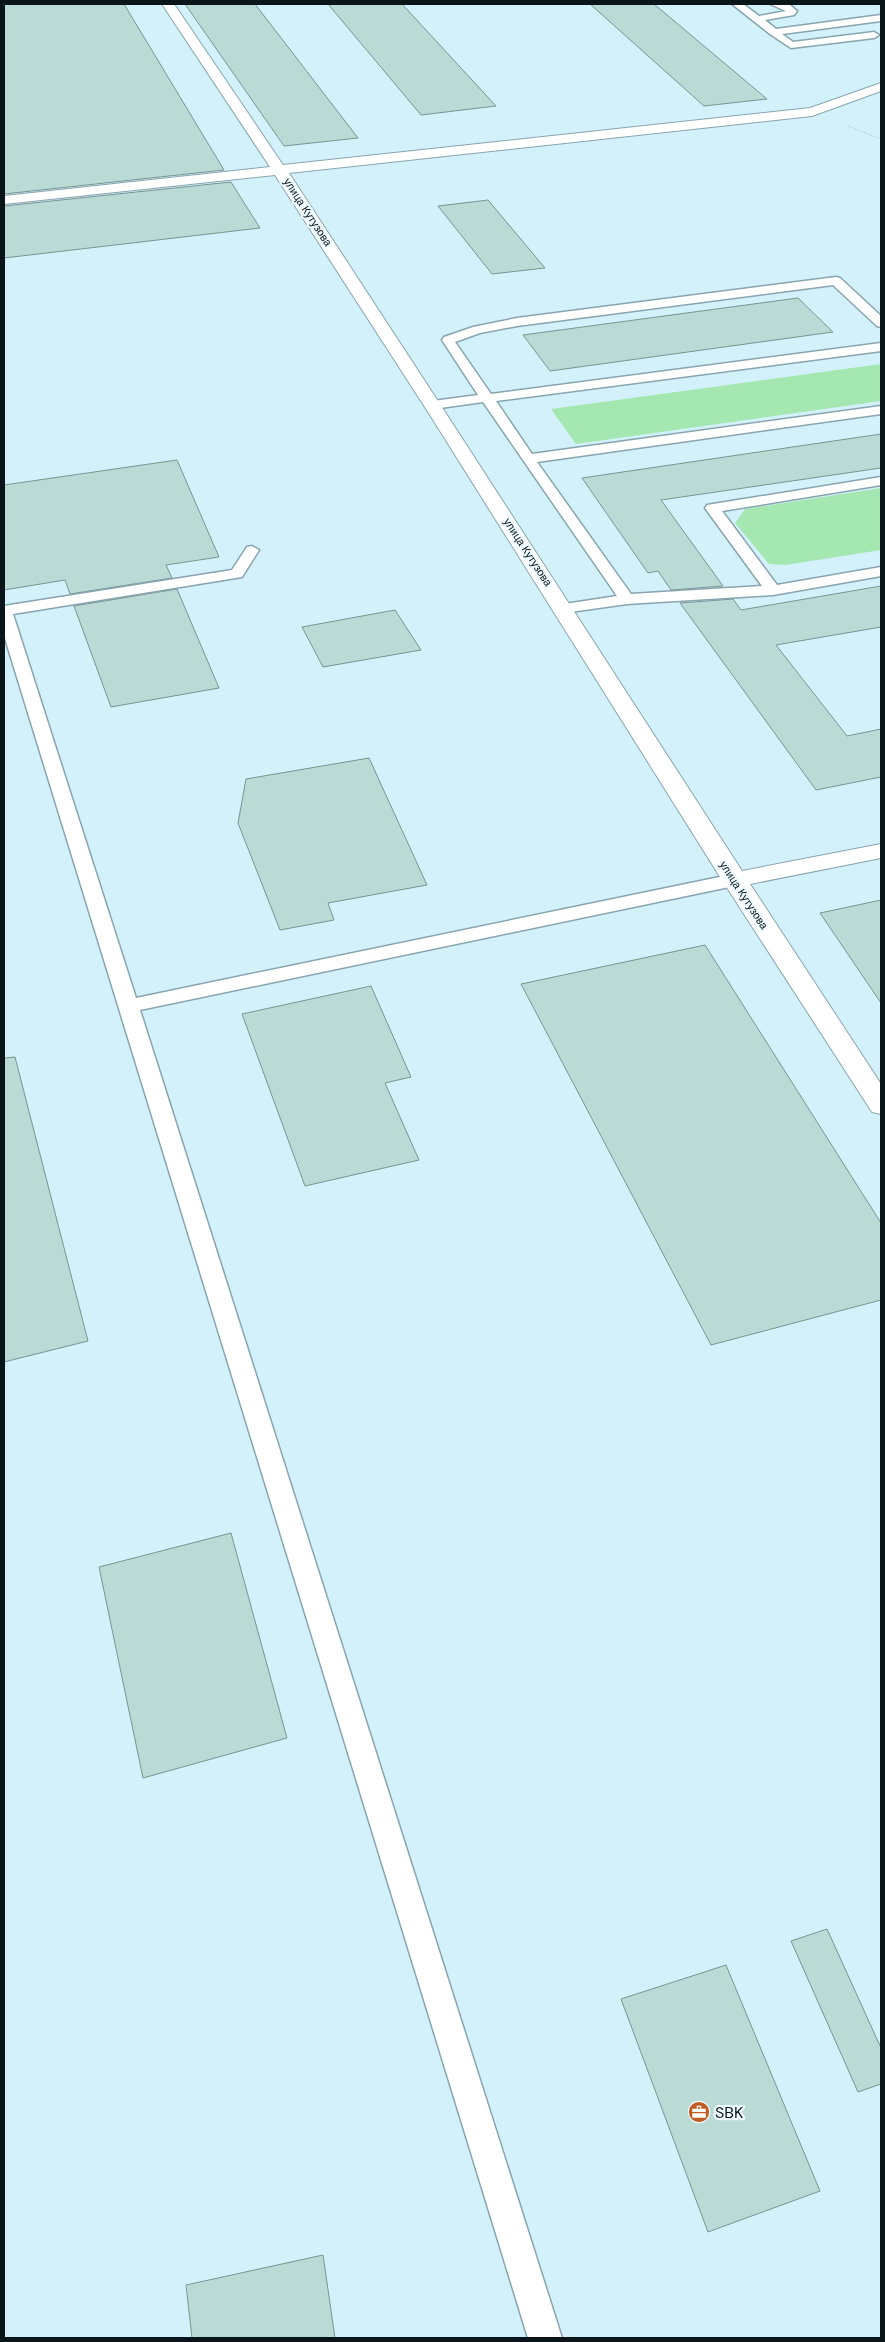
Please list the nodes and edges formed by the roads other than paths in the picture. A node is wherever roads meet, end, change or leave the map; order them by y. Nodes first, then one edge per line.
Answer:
1 (168, 4) edge
2 (737, 4) edge
3 (758, 4) edge
4 (774, 4) edge
5 (881, 18) edge
6 (756, 19) junction
7 (773, 32) junction
8 (879, 36) edge
9 (881, 87) edge
10 (281, 169) junction
11 (4, 200) edge
12 (881, 324) edge
13 (881, 347) edge
14 (486, 398) junction
15 (433, 405) junction
16 (881, 410) edge
17 (528, 459) junction
18 (881, 481) edge
19 (252, 550) dead end
20 (881, 572) edge
21 (774, 590) junction
22 (626, 599) junction
23 (563, 608) junction
24 (4, 611) edge
25 (881, 851) edge
26 (734, 880) junction
27 (129, 1006) junction
28 (881, 1105) edge
29 (545, 2338) edge

1 - 10 street, улица Кутузова
2 - 3 lane
2 - 6 lane
4 - 6 lane
5 - 7 lane
6 - 7 lane
7 - 8 lane
9 - 10 street
10 - 11 street
10 - 15 street, улица Кутузова
12 - 14 lane
13 - 14 lane
14 - 15 lane
14 - 17 lane
15 - 23 street, улица Кутузова
16 - 17 lane
17 - 22 lane
18 - 21 lane
19 - 24 lane
20 - 21 lane
21 - 22 lane
22 - 23 lane
23 - 26 street, улица Кутузова
24 - 27 lane
25 - 26 street
26 - 27 lane
26 - 28 street, улица Кутузова
27 - 29 lane

